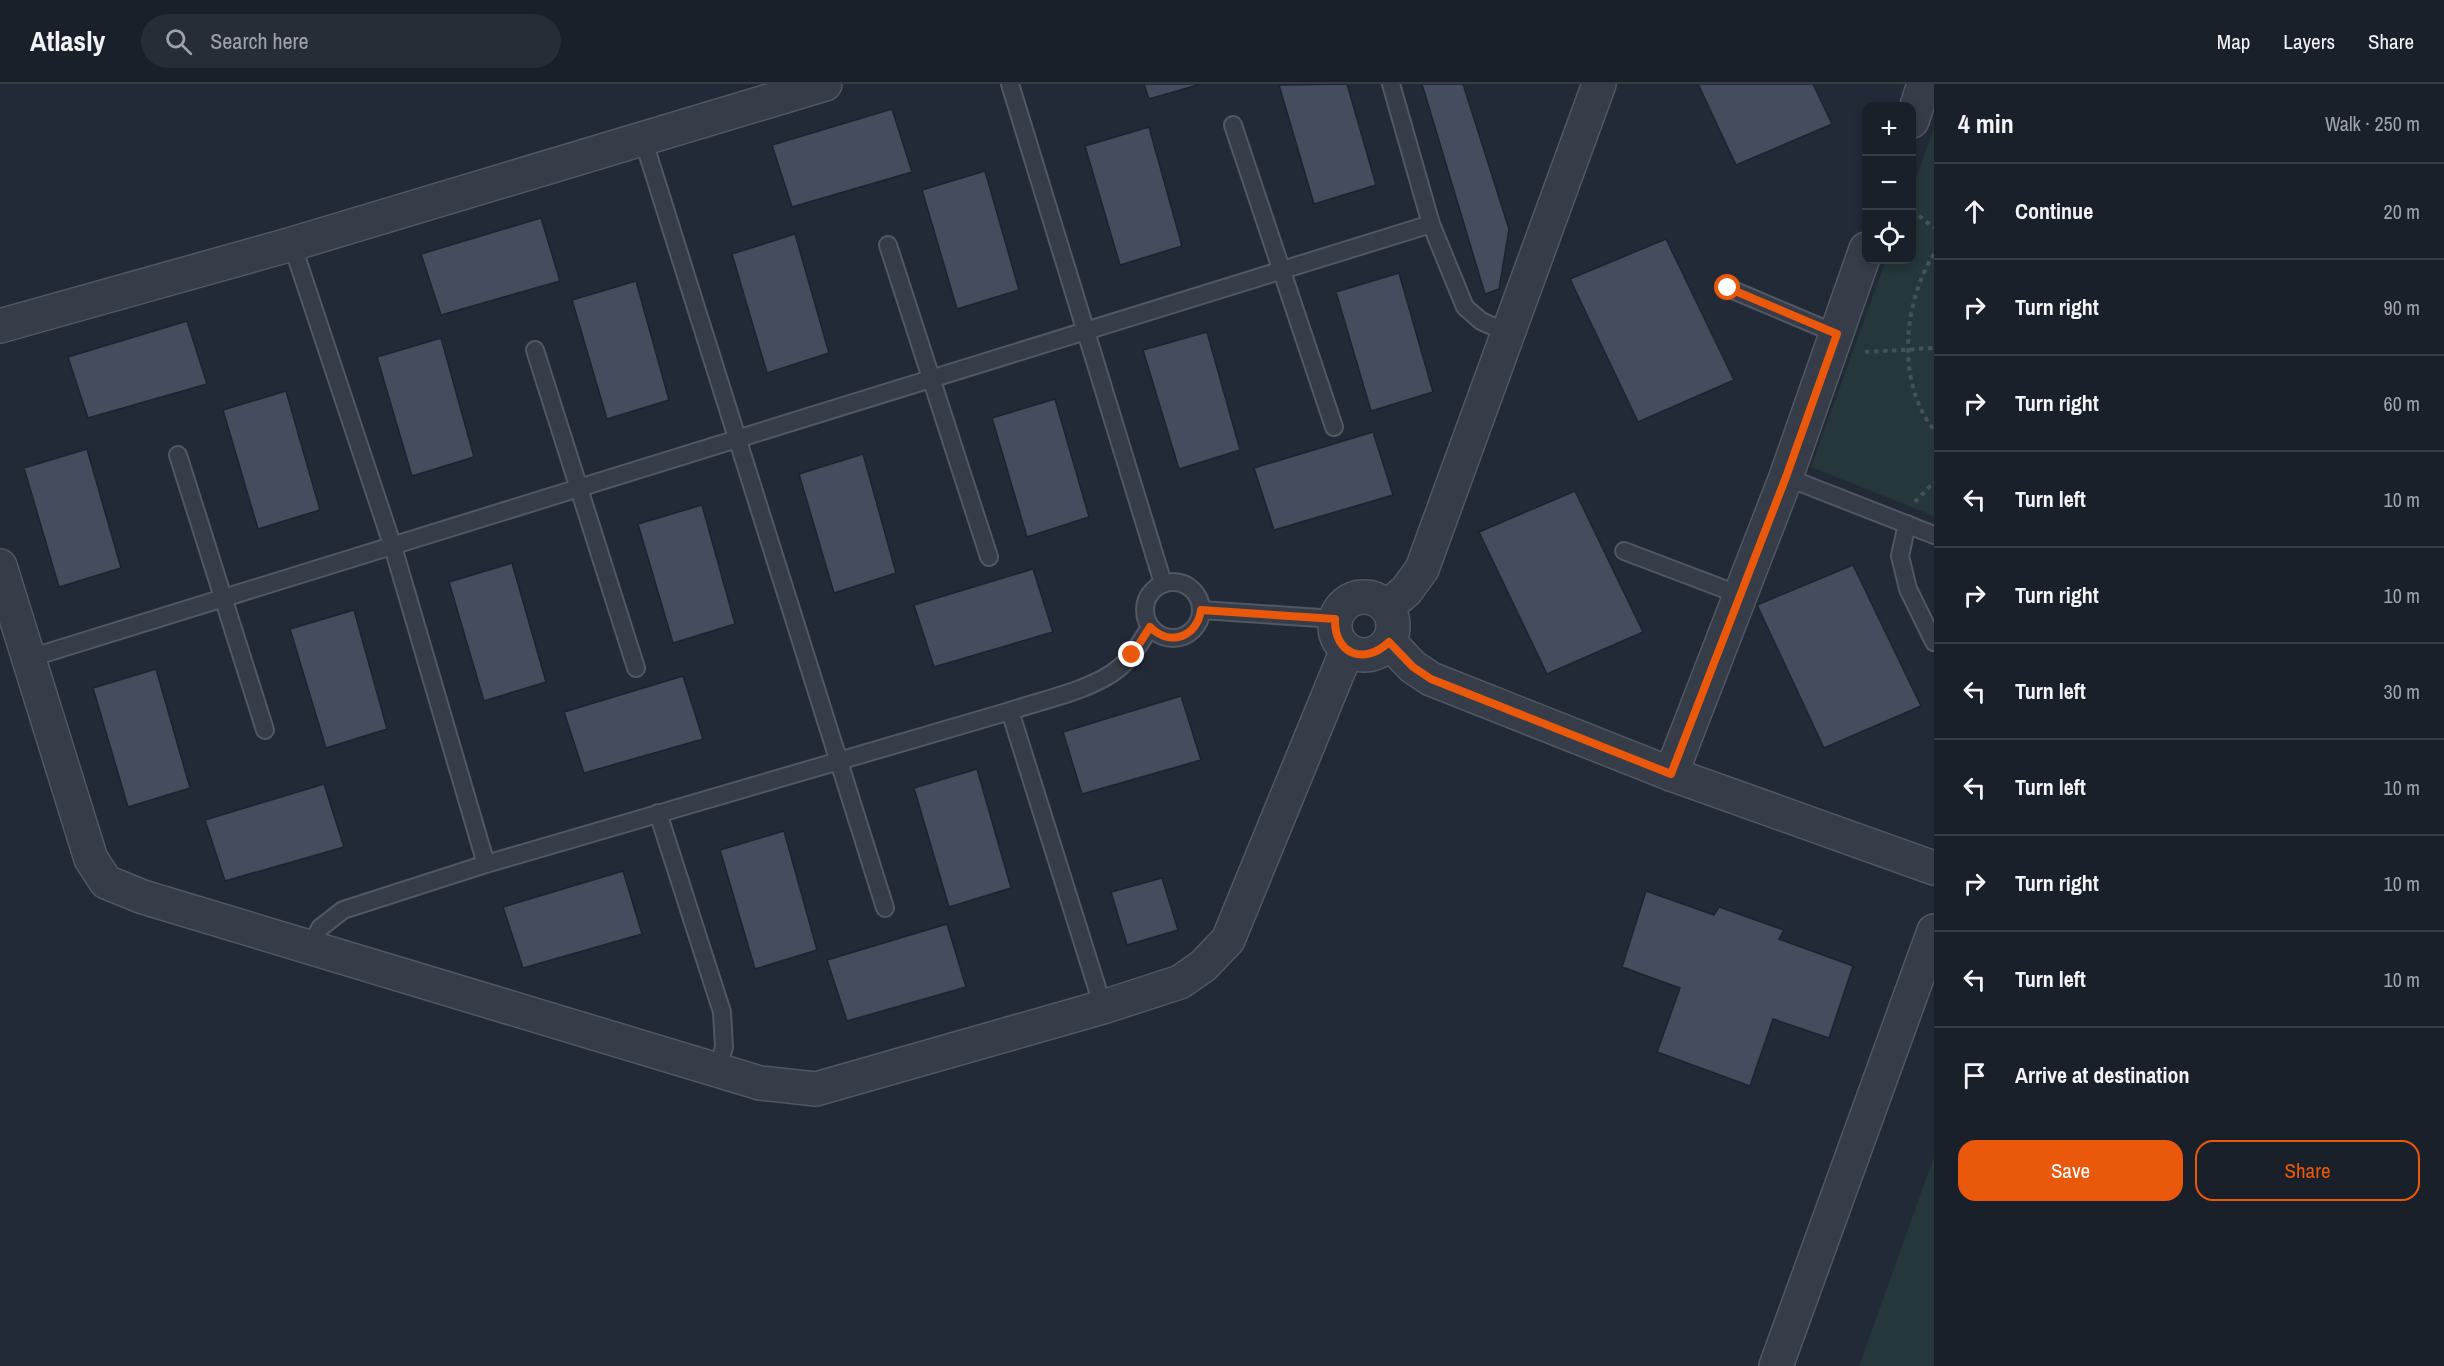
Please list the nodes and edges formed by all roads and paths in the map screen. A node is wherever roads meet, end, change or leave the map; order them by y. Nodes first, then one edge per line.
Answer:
1 (825, 84) edge
2 (1010, 84) edge
3 (1391, 84) edge
4 (1599, 84) edge
5 (1233, 125) dead end
6 (644, 139) junction
7 (1916, 214) edge
8 (1431, 224) junction
9 (1934, 228) edge
10 (292, 244) junction
11 (888, 245) dead end
12 (1934, 254) edge
13 (1862, 261) edge
14 (1282, 271) junction
15 (1728, 288) dead end
16 (0, 326) edge
17 (1085, 333) junction
18 (1508, 333) junction
19 (1837, 334) junction
20 (1934, 348) edge
21 (535, 350) dead end
22 (1907, 350) junction
23 (1864, 352) dead end
24 (931, 380) junction
25 (1334, 427) dead end
26 (1934, 430) edge
27 (737, 440) junction
28 (178, 455) dead end
29 (1786, 477) junction
30 (1934, 482) edge
31 (580, 488) junction
32 (1911, 507) dead end
33 (1907, 524) junction
34 (1934, 535) edge
35 (393, 547) junction
36 (1624, 550) dead end
37 (989, 557) dead end
38 (0, 566) edge
39 (1163, 583) junction
40 (1740, 595) junction
41 (224, 599) junction
42 (1387, 608) junction
43 (1201, 610) junction
44 (1335, 619) junction
45 (1150, 627) junction
46 (1389, 642) junction
47 (1934, 642) edge
48 (1347, 650) junction
49 (30, 658) junction
50 (636, 668) dead end
51 (1010, 711) junction
52 (265, 730) dead end
53 (838, 759) junction
54 (1671, 774) junction
55 (658, 813) junction
56 (486, 864) junction
57 (1934, 868) edge
58 (885, 908) dead end
59 (1934, 931) edge
60 (311, 947) junction
61 (1103, 1007) junction
62 (718, 1070) junction
63 (1776, 1366) edge

1 - 6 street
2 - 17 lane
3 - 8 lane
4 - 18 street
5 - 14 lane
6 - 10 street
6 - 27 lane
7 - 9 path
8 - 14 lane
8 - 18 lane
10 - 16 street
10 - 35 lane
11 - 24 lane
12 - 22 path
13 - 19 street
14 - 17 lane
14 - 25 lane
15 - 19 lane
17 - 24 lane
17 - 39 lane
18 - 42 street
19 - 29 street
20 - 22 path
21 - 31 lane
22 - 23 path
22 - 26 path
24 - 27 lane
24 - 37 lane
27 - 31 lane
27 - 53 lane
28 - 41 lane
29 - 33 lane
29 - 40 street
30 - 32 path
31 - 35 lane
31 - 50 lane
33 - 34 lane
33 - 47 lane
35 - 41 lane
35 - 56 lane
36 - 40 lane
38 - 49 street
39 - 43 lane
39 - 45 lane
40 - 54 street
41 - 49 lane
41 - 52 lane
42 - 44 street
42 - 46 street
43 - 44 lane
43 - 45 lane
44 - 48 street
45 - 51 lane
46 - 48 street
46 - 54 street
48 - 61 street
49 - 60 street
51 - 53 lane
51 - 61 lane
53 - 55 lane
53 - 58 lane
54 - 57 street
55 - 56 lane
55 - 62 lane
56 - 60 lane
59 - 63 street
60 - 62 street
61 - 62 street

